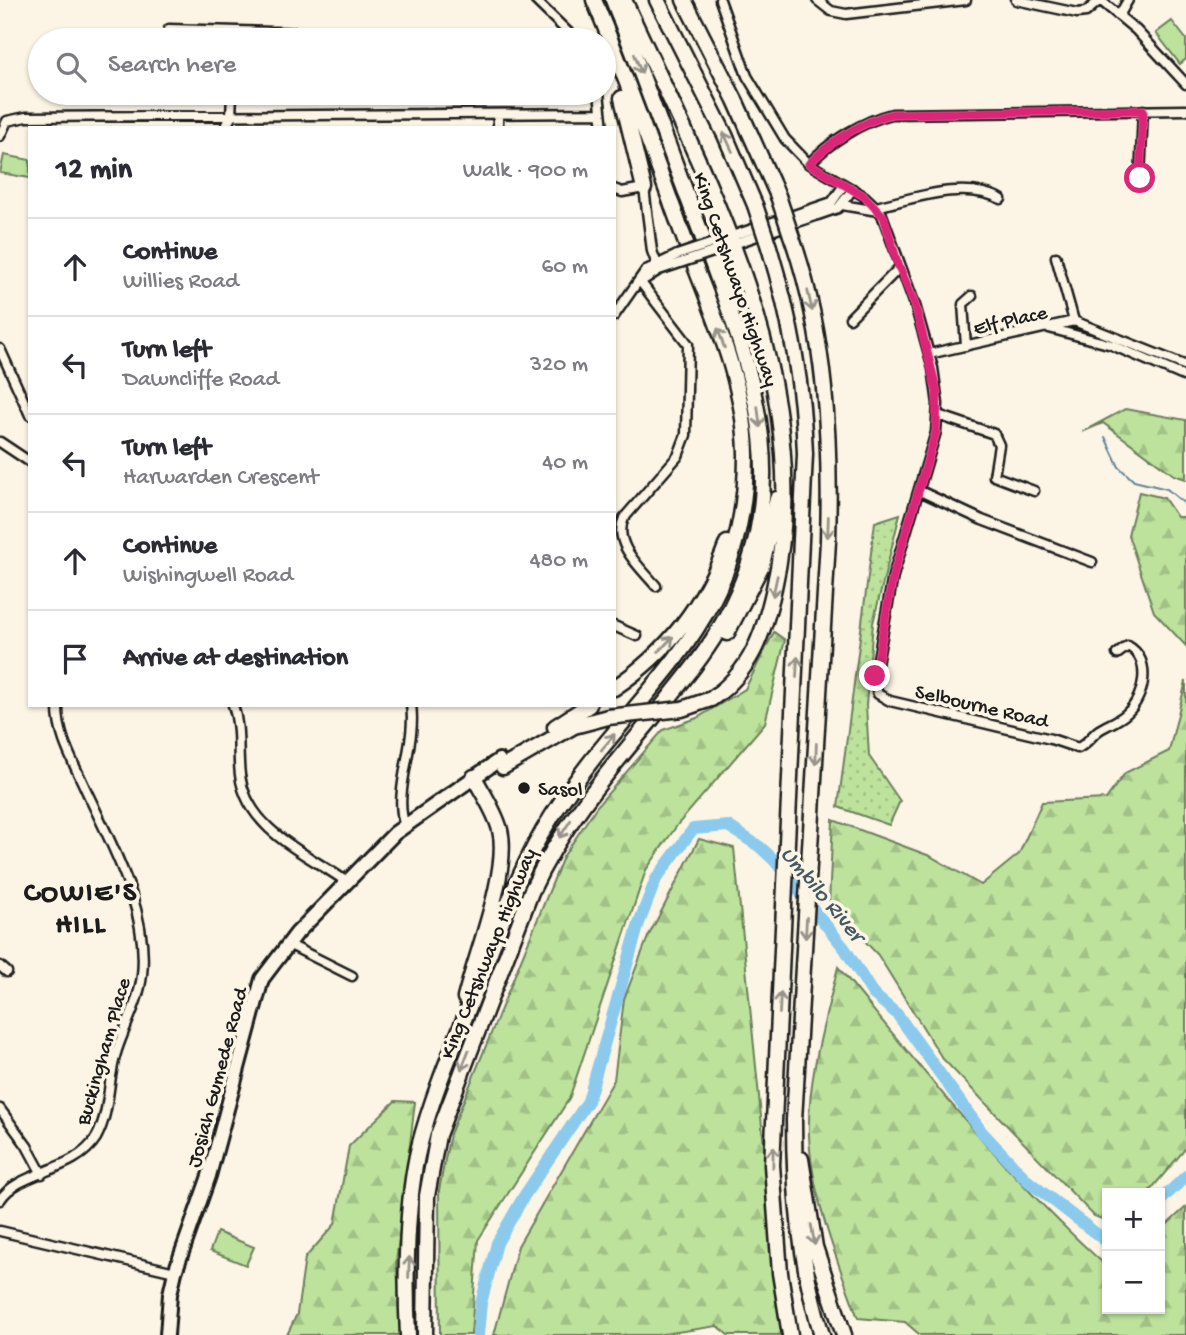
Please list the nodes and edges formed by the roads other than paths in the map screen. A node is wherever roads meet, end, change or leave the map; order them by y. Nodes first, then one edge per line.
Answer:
1 (535, 0) edge
2 (587, 0) edge
3 (594, 0) edge
4 (613, 0) edge
5 (624, 0) edge
6 (657, 0) edge
7 (684, 0) edge
8 (720, 0) edge
9 (817, 0) edge
10 (966, 0) edge
11 (1016, 0) edge
12 (1100, 0) edge
13 (1128, 0) edge
14 (918, 3) edge
15 (1119, 16) junction
16 (564, 28) edge
17 (598, 28) edge
18 (605, 28) edge
19 (616, 58) edge
20 (616, 81) edge
21 (1186, 84) edge
22 (232, 105) edge
23 (600, 105) edge
24 (1143, 110) junction
25 (1186, 110) edge
26 (601, 113) junction
27 (498, 114) junction
28 (231, 117) junction
29 (226, 126) edge
30 (498, 126) edge
31 (603, 126) edge
32 (0, 136) edge
33 (809, 164) junction
34 (1140, 178) dead end
35 (848, 187) junction
36 (644, 188) junction
37 (616, 190) edge
38 (1001, 199) dead end
39 (842, 205) junction
40 (878, 209) junction
41 (726, 243) junction
42 (1056, 257) dead end
43 (657, 267) junction
44 (899, 268) junction
45 (638, 283) junction
46 (972, 296) dead end
47 (616, 313) edge
48 (850, 318) dead end
49 (1074, 321) junction
50 (1049, 328) junction
51 (966, 346) junction
52 (0, 349) edge
53 (929, 354) junction
54 (1184, 365) dead end
55 (1186, 377) edge
56 (737, 389) junction
57 (28, 411) edge
58 (938, 415) junction
59 (779, 421) junction
60 (0, 442) edge
61 (28, 461) edge
62 (920, 491) junction
63 (1034, 491) dead end
64 (1092, 562) dead end
65 (656, 586) dead end
66 (616, 627) edge
67 (637, 636) dead end
68 (1117, 654) dead end
69 (616, 686) edge
70 (58, 707) edge
71 (234, 707) edge
72 (411, 707) edge
73 (586, 707) edge
74 (501, 763) junction
75 (476, 780) junction
76 (594, 788) junction
77 (405, 826) junction
78 (347, 882) junction
79 (288, 944) junction
80 (352, 976) dead end
81 (455, 1047) junction
82 (0, 1109) edge
83 (794, 1120) junction
84 (42, 1174) junction
85 (0, 1200) edge
86 (0, 1231) edge
87 (778, 1250) junction
88 (175, 1272) junction
89 (167, 1335) edge
90 (408, 1335) edge
91 (425, 1335) edge
92 (790, 1335) edge
93 (799, 1335) edge
94 (822, 1335) edge
95 (844, 1335) edge

1 - 16 street
2 - 17 highway
18 -> 3 highway, King Cetshwayo Highway
4 -> 76 highway, King Cetshwayo Highway
5 - 41 highway
87 -> 6 highway, bridge
7 -> 83 highway, bridge
8 - 33 street
9 - 14 street
10 - 14 street
11 - 12 street
12 - 15 street
13 - 15 street
15 - 21 street
56 -> 19 highway, King Cetshwayo Highway
20 - 36 highway
22 - 28 street
23 - 26 street
24 - 25 street
24 - 33 street
24 - 34 street
26 - 27 street
26 - 31 street
27 - 28 street
27 - 30 street
28 - 29 street
28 - 32 street
33 - 35 street
35 - 39 street
35 - 40 street
35 - 41 street
36 - 37 street
36 - 43 street
38 - 40 street
39 - 40 street
39 - 41 street
40 - 44 street
41 - 43 street, bridge
41 - 59 highway
42 - 49 street, Elf Place
43 - 45 street
44 - 48 street
44 - 53 street
45 - 47 street
45 - 65 street
46 - 51 street
49 - 50 street, Elf Place
49 - 54 street
50 - 51 street, Elf Place
50 - 55 street
51 - 53 street, Elf Place
52 - 57 street
53 - 58 street
69 -> 56 highway
81 -> 56 highway, King Cetshwayo Highway
58 - 62 street
58 - 63 street
59 -> 74 highway, bridge
59 - 76 highway
60 - 61 street
62 - 64 street
62 - 68 street, Selbourne Road
66 - 67 street
70 - 84 street, Buckingham Place
71 - 78 street
72 - 77 street
73 - 74 highway
74 - 75 main road, Josiah Gumede Road
75 - 77 main road, Josiah Gumede Road
75 - 81 highway
76 -> 91 highway, King Cetshwayo Highway
77 - 78 main road, Josiah Gumede Road
78 - 79 main road, Josiah Gumede Road
79 - 80 street
79 - 88 main road, Josiah Gumede Road
90 -> 81 highway, King Cetshwayo Highway
82 - 84 street
83 - 94 highway
83 -> 95 highway
84 - 85 street, Buckingham Place
86 - 88 street
87 - 92 highway
87 - 93 highway
88 - 89 main road, Josiah Gumede Road

